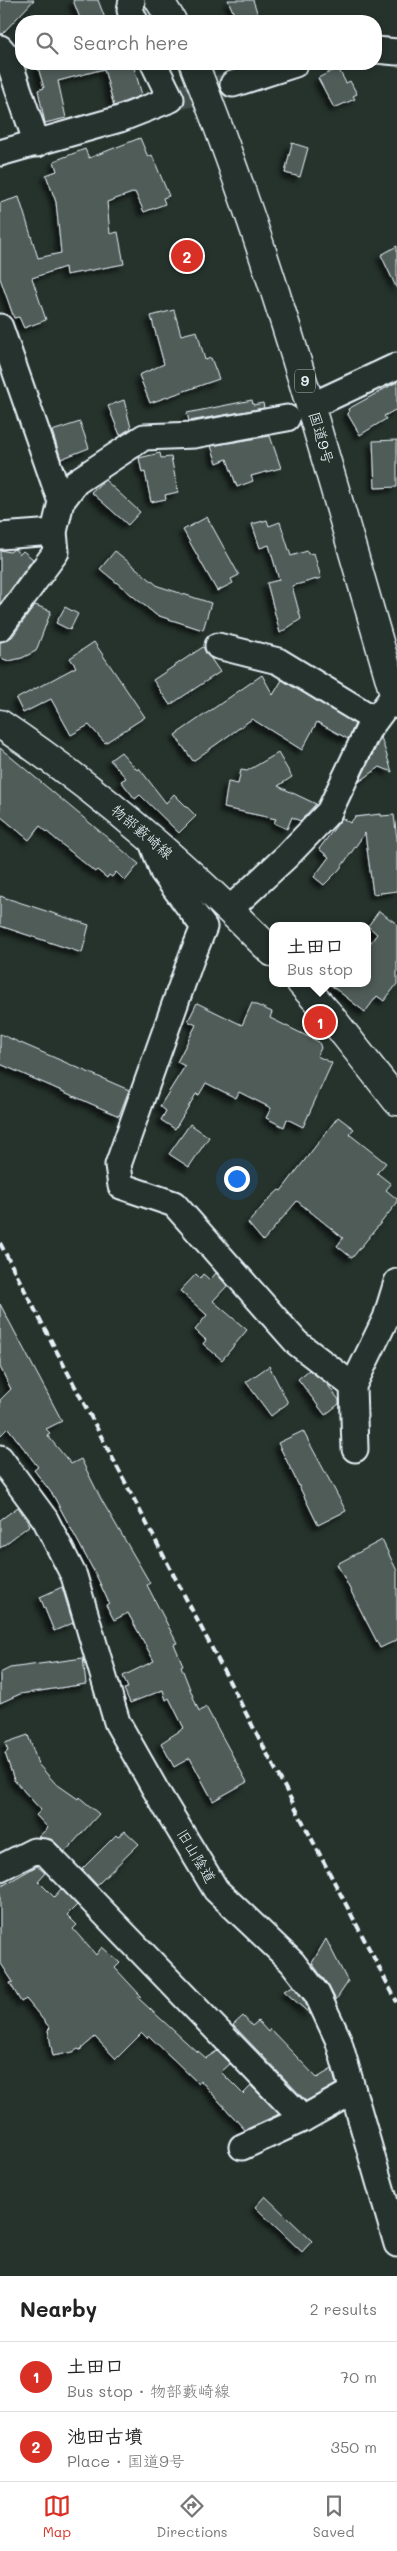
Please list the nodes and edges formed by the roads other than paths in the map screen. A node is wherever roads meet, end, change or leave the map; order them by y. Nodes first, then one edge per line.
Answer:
1 (132, 0) edge
2 (160, 0) edge
3 (132, 15) edge
4 (169, 15) edge
5 (0, 48) edge
6 (382, 51) edge
7 (397, 52) edge
8 (157, 70) edge
9 (196, 70) edge
10 (276, 70) edge
11 (232, 84) tunnel mouth
12 (37, 144) junction
13 (0, 153) edge
14 (0, 327) edge
15 (397, 366) edge
16 (326, 399) dead end
17 (287, 418) dead end
18 (60, 502) junction
19 (54, 532) junction
20 (0, 536) edge
21 (0, 628) edge
22 (218, 646) dead end
23 (396, 696) edge
24 (375, 720) junction
25 (0, 724) edge
26 (151, 839) junction
27 (230, 909) junction
28 (269, 949) edge
29 (305, 987) edge
30 (397, 1101) edge
31 (397, 1282) edge
32 (392, 1315) edge
33 (353, 1386) junction
34 (355, 1449) dead end
35 (0, 1458) edge
36 (0, 1868) edge
37 (353, 2091) junction
38 (304, 2119) junction
39 (242, 2147) dead end
40 (397, 2244) edge

1 - 3 street
2 - 4 main road
5 - 12 street
6 - 7 street
8 - 12 street
9 - 23 main road, 国道9号 / 9
10 - 11 street
12 - 13 street
14 - 18 street
15 - 16 street
17 - 18 street
18 - 19 street
19 - 20 street
19 - 21 street
22 - 24 street
23 - 24 street
24 - 27 street
25 - 26 main road, 物部藪崎線
26 - 27 main road, 物部藪崎線
26 - 33 street
27 - 28 main road, 物部藪崎線
29 - 30 main road
31 - 32 street
32 - 33 street
33 - 34 street
35 - 37 street, 旧山陰道
36 - 38 street
37 - 38 street
37 - 40 street, 旧山陰道
38 - 39 street

